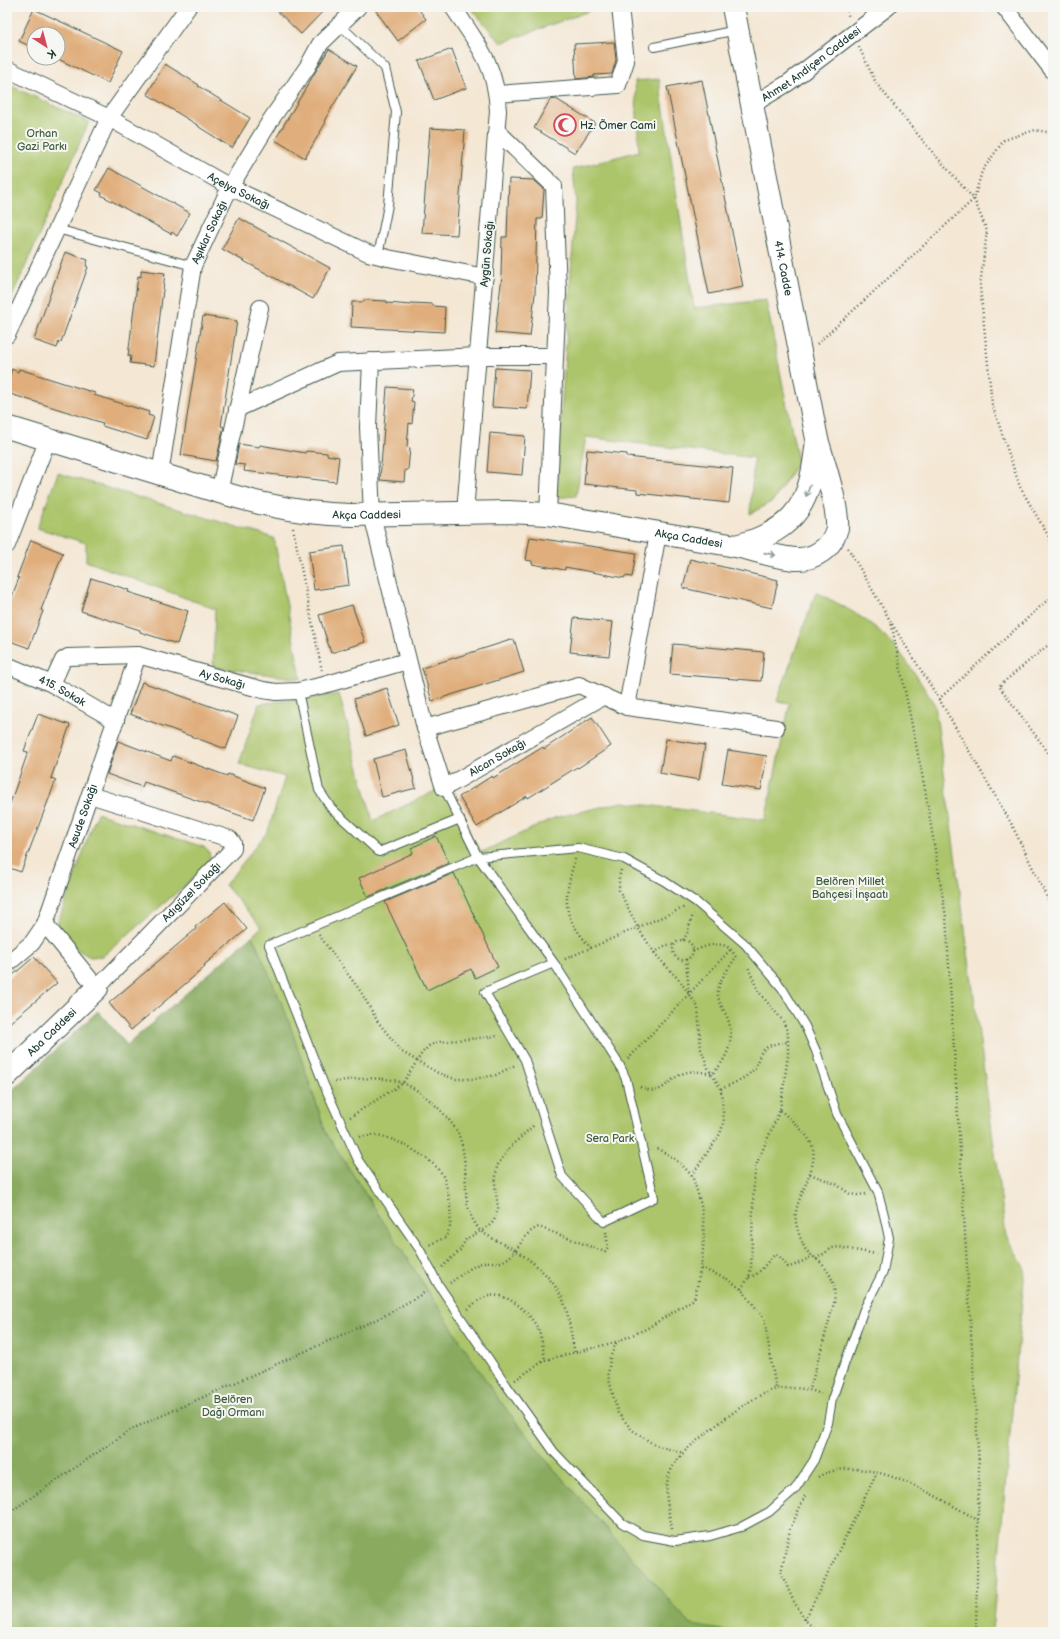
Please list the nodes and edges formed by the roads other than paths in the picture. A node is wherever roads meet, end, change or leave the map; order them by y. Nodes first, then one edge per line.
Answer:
1 (188, 7) edge
2 (358, 7) edge
3 (453, 7) edge
4 (620, 7) edge
5 (733, 7) edge
6 (888, 7) edge
7 (1004, 7) edge
8 (340, 25) junction
9 (738, 30) junction
10 (654, 47) dead end
11 (7, 69) edge
12 (1053, 71) edge
13 (497, 94) junction
14 (752, 105) junction
15 (109, 118) junction
16 (497, 131) junction
17 (230, 188) junction
18 (57, 229) junction
19 (378, 256) junction
20 (193, 266) junction
21 (485, 277) junction
22 (260, 308) dead end
23 (7, 335) edge
24 (478, 356) junction
25 (555, 356) junction
26 (371, 361) junction
27 (238, 409) junction
28 (7, 427) edge
29 (817, 439) junction
30 (48, 440) junction
31 (160, 474) junction
32 (219, 492) junction
33 (465, 512) junction
34 (548, 514) junction
35 (372, 515) junction
36 (837, 529) joint
37 (658, 533) junction
38 (7, 546) edge
39 (736, 546) junction
40 (138, 655) junction
41 (407, 660) junction
42 (7, 665) edge
43 (52, 684) junction
44 (298, 691) junction
45 (604, 696) junction
46 (627, 707) junction
47 (116, 722) junction
48 (425, 728) junction
49 (776, 728) dead end
50 (444, 788) junction
51 (90, 795) junction
52 (460, 819) junction
53 (478, 857) junction
54 (45, 924) junction
55 (554, 963) junction
56 (7, 964) edge
57 (97, 988) junction
58 (7, 1075) edge

1 - 15 street
2 - 8 street, Aşıklar Sokağı
3 - 13 street, Aygün Sokağı
4 - 13 street
5 - 9 main road, 414. Cadde
6 - 14 street, Ahmet Andiçen Caddesi
7 - 12 street
8 - 17 street, Aşıklar Sokağı
8 - 19 lane
9 - 10 lane
9 - 14 main road, 414. Cadde
11 - 15 street, Açelya Sokağı
13 - 16 street, Aygün Sokağı
14 - 29 main road, 414. Cadde
15 - 17 street, Açelya Sokağı
15 - 18 street
16 - 21 street, Aygün Sokağı
16 - 25 street
17 - 19 street, Açelya Sokağı
17 - 20 street, Aşıklar Sokağı
18 - 20 lane
18 - 23 street
19 - 21 street, Açelya Sokağı
20 - 31 street, Aşıklar Sokağı
21 - 24 street, Aygün Sokağı
22 - 27 street
24 - 25 street
24 - 26 street
24 - 33 street, Aygün Sokağı
25 - 34 street
26 - 27 street
26 - 35 street
27 - 32 street
28 - 30 main road, Akça Caddesi
29 - 36 main road, 414. Cadde
29 -> 39 main road, Akça Caddesi
30 - 31 main road, Akça Caddesi
30 - 38 street
31 - 32 main road, Akça Caddesi
32 - 35 main road, Akça Caddesi
33 - 34 main road, Akça Caddesi
33 - 35 main road, Akça Caddesi
34 - 37 main road, Akça Caddesi
35 - 41 street
39 -> 36 main road, Akça Caddesi
37 - 39 main road, Akça Caddesi
37 - 46 street
40 - 43 street, Ay Sokağı
40 - 44 street, Ay Sokağı
40 - 47 street, Asude Sokağı
41 - 44 street, Ay Sokağı
41 - 48 street
42 - 43 street, 415. Sokak
43 - 47 street, 415. Sokak
44 - 52 lane
45 - 46 street
45 - 48 street
45 - 50 street, Alcan Sokağı
46 - 49 street
47 - 51 street, Asude Sokağı
48 - 50 street
50 - 52 lane
51 - 54 street, Asude Sokağı
51 - 57 street, Adıgüzel Sokağı
52 - 53 lane
53 - 53 lane
53 - 55 lane
54 - 56 street, Asude Sokağı
54 - 57 street
55 - 55 lane
57 - 58 main road, Aba Caddesi

